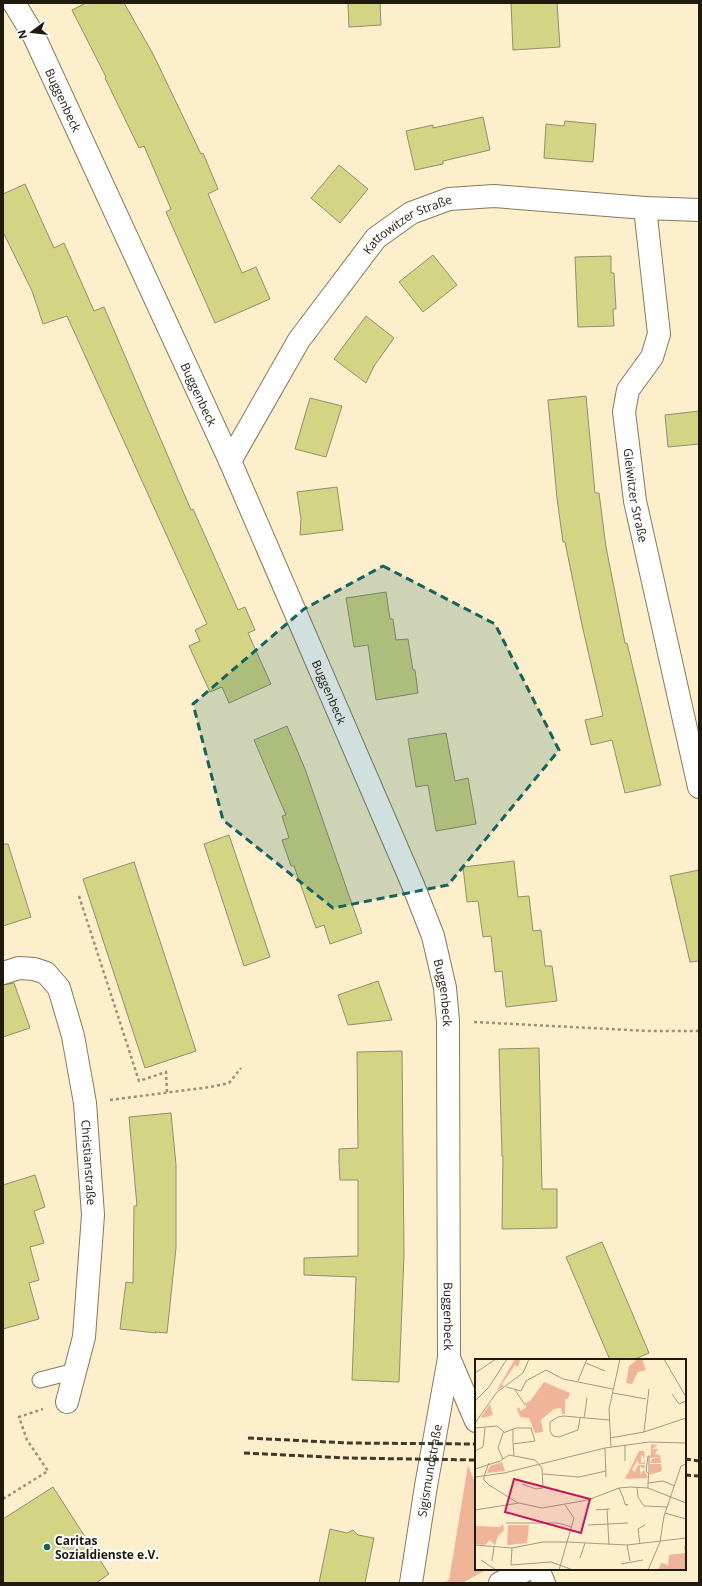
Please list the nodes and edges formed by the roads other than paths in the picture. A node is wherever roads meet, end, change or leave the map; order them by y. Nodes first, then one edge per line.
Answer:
1 (14, 3) edge
2 (645, 208) junction
3 (699, 210) edge
4 (230, 461) junction
5 (699, 788) edge
6 (3, 973) edge
7 (449, 1358) junction
8 (75, 1371) junction
9 (40, 1380) dead end
10 (67, 1402) road end
11 (475, 1419) edge
12 (526, 1570) edge
13 (538, 1570) edge
14 (411, 1583) edge
15 (500, 1583) edge
16 (544, 1583) edge

1 - 4 street, Buggenbeck
2 - 3 street, Kattowitzer Straße
2 - 4 street, Kattowitzer Straße
2 - 5 street, Gleiwitzer Straße
4 - 7 street, Buggenbeck
6 - 8 street, Christianstraße
7 - 11 street, Buggenbeck
7 - 14 street, Sigismundstraße
8 - 9 lane
8 - 10 street, Christianstraße
12 - 15 street
13 - 16 street

